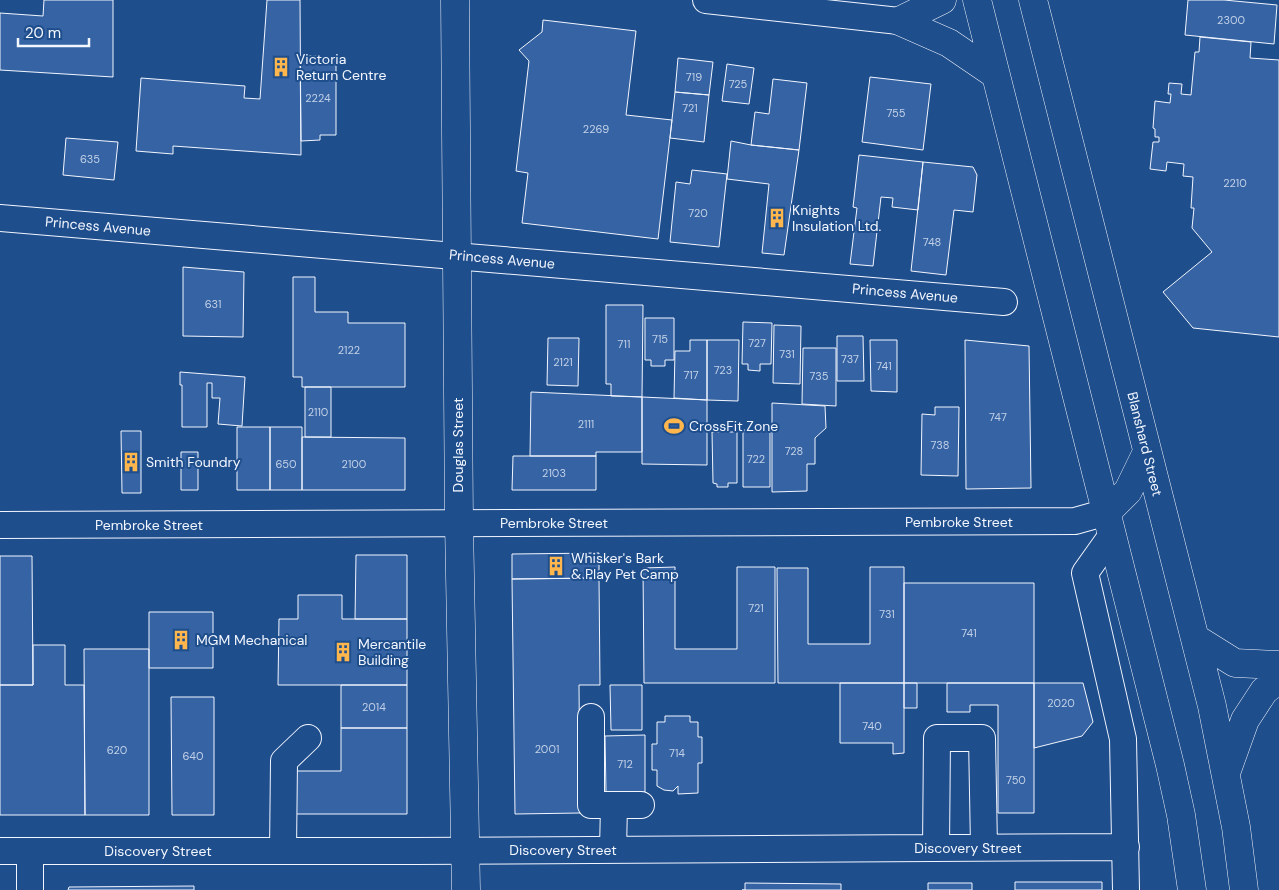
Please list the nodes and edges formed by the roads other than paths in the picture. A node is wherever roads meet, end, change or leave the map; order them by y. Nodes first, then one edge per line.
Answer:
1 (455, 0) edge
2 (706, 0) edge
3 (942, 0) edge
4 (977, 0) edge
5 (1033, 0) edge
6 (899, 21) junction
7 (996, 75) junction
8 (0, 218) edge
9 (458, 255) junction
10 (1004, 302) dead end
11 (1147, 452) junction
12 (459, 523) junction
13 (1109, 524) junction
14 (0, 525) edge
15 (1195, 638) junction
16 (1279, 665) edge
17 (1279, 679) edge
18 (590, 717) dead end
19 (308, 738) dead end
20 (1226, 773) junction
21 (614, 805) junction
22 (641, 805) dead end
23 (1126, 847) junction
24 (936, 848) junction
25 (984, 848) junction
26 (613, 850) junction
27 (0, 851) edge
28 (30, 851) junction
29 (283, 851) junction
30 (466, 851) junction
31 (30, 890) edge
32 (466, 890) edge
33 (1126, 890) edge
34 (1192, 890) edge
35 (1244, 890) edge

1 - 9 main road, Douglas Street
2 - 6 street
3 - 6 main road
4 - 7 main road
5 - 11 main road, Blanshard Street
6 - 7 main road
7 - 13 main road
8 - 9 street, Princess Avenue
9 - 10 street, Princess Avenue
9 - 12 main road, Douglas Street
11 - 13 main road
11 - 15 main road, Blanshard Street
12 - 13 street, Pembroke Street
12 - 14 street, Pembroke Street
12 - 30 main road, Douglas Street
13 - 23 street
13 - 34 main road
15 - 16 main road
15 - 20 main road, Blanshard Street
17 - 20 main road
18 - 21 street
19 - 29 street
20 - 35 main road, Blanshard Street
21 - 22 street
21 - 26 street
23 - 25 street, Discovery Street
23 - 33 street
24 - 25 street, Discovery Street
24 - 25 street
24 - 26 street, Discovery Street
26 - 30 street, Discovery Street
27 - 28 street, Discovery Street
28 - 29 street, Discovery Street
28 - 31 street
29 - 30 street, Discovery Street
30 - 32 main road, Douglas Street

